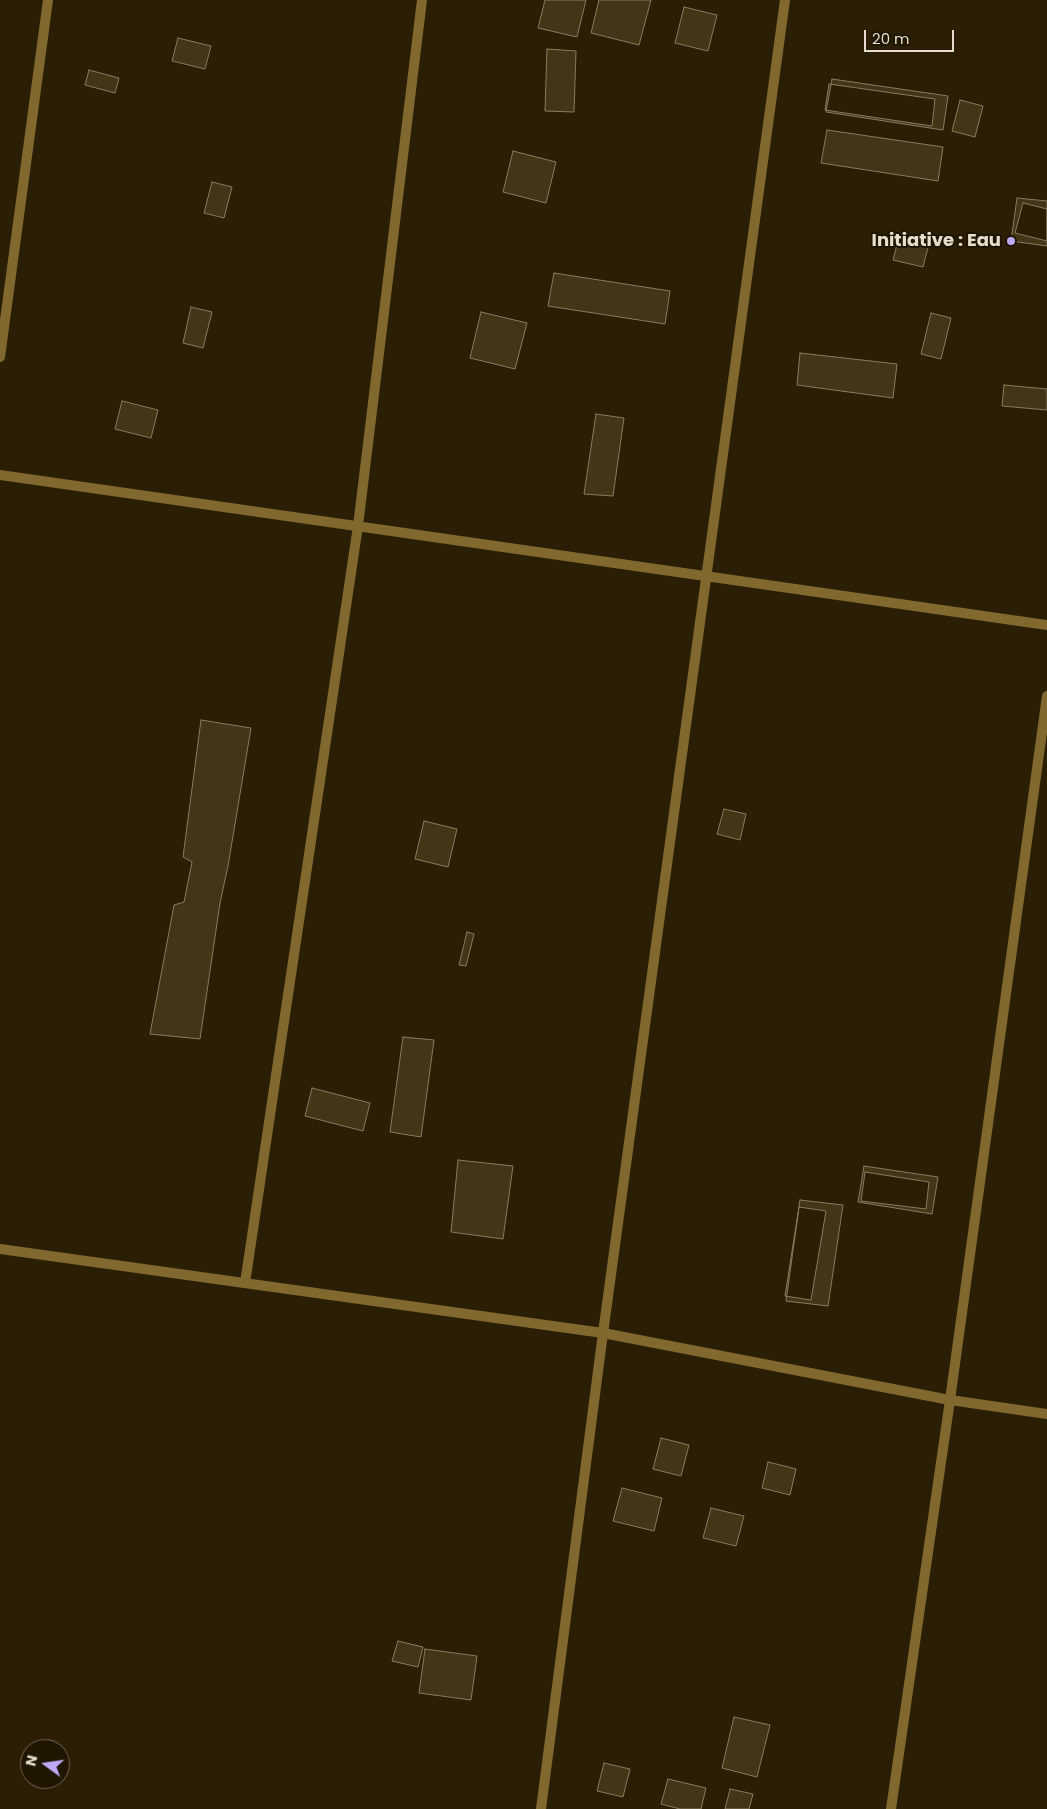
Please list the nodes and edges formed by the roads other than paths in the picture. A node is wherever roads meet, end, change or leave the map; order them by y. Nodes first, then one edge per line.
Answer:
1 (48, 0) edge
2 (422, 0) edge
3 (785, 0) edge
4 (0, 357) edge
5 (0, 474) edge
6 (358, 526) junction
7 (706, 576) junction
8 (1047, 625) edge
9 (1047, 696) edge
10 (0, 1249) edge
11 (245, 1283) junction
12 (603, 1333) junction
13 (950, 1400) junction
14 (1047, 1414) edge
15 (541, 1809) edge
16 (891, 1809) edge

1 - 4 street
2 - 6 street
3 - 7 street
5 - 6 street
6 - 7 street
6 - 11 street
7 - 8 street
7 - 12 street
9 - 13 street
10 - 11 street
11 - 12 street
12 - 13 street
12 - 15 street
13 - 14 street
13 - 16 street

